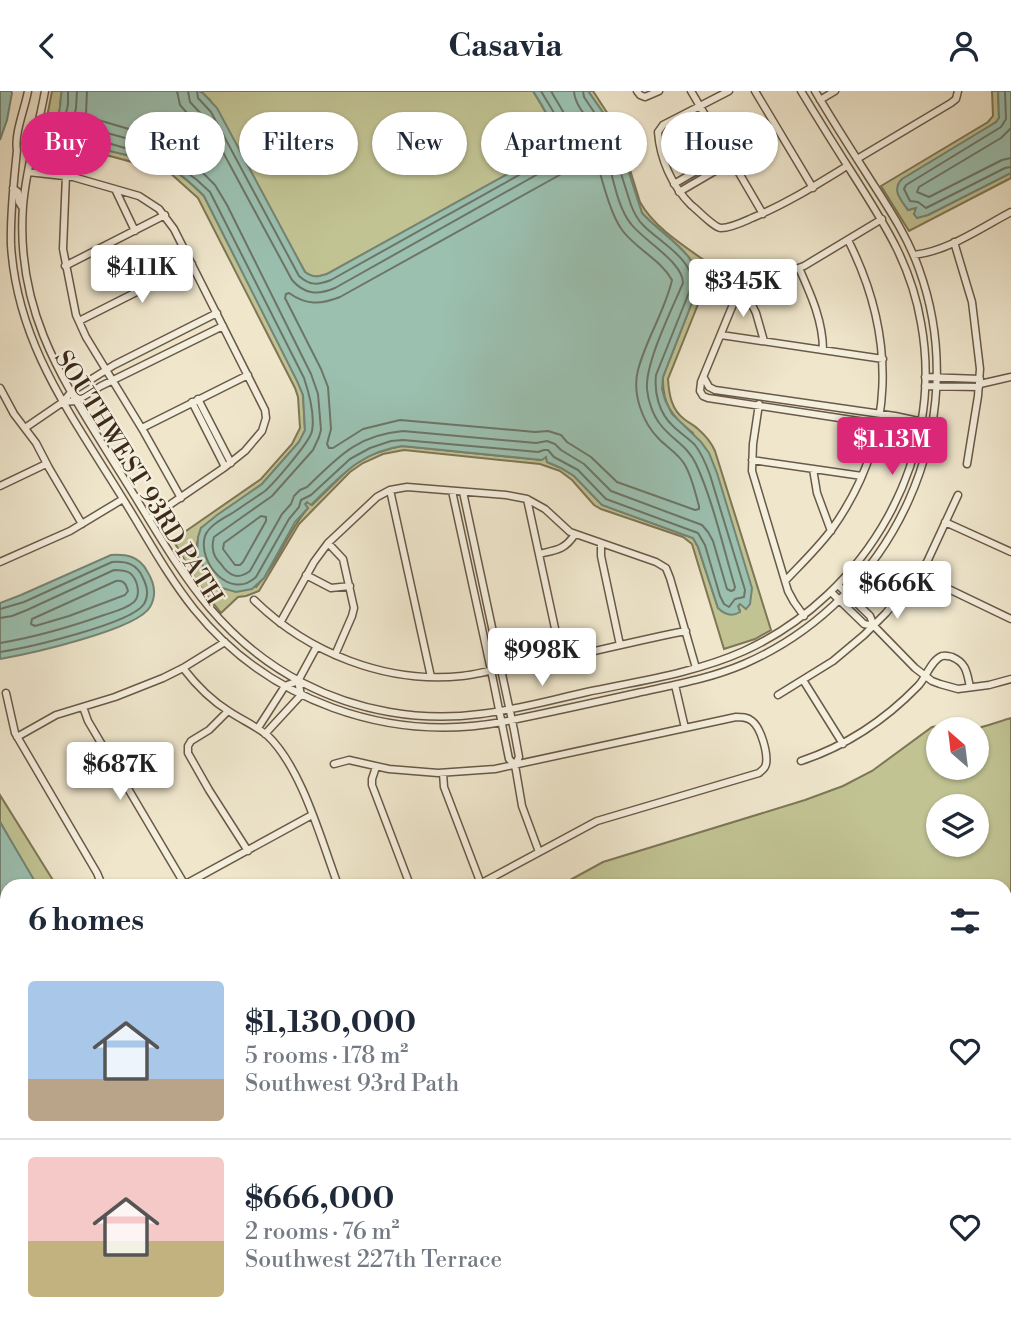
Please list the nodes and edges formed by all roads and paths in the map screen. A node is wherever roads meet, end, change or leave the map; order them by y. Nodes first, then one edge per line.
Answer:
1 (28, 91) edge
2 (45, 91) edge
3 (637, 91) edge
4 (659, 91) edge
5 (691, 91) edge
6 (729, 91) edge
7 (755, 91) edge
8 (801, 91) edge
9 (815, 91) edge
10 (835, 91) edge
11 (958, 94) edge
12 (820, 100) junction
13 (700, 106) junction
14 (41, 112) edge
15 (703, 112) edge
16 (857, 159) junction
17 (848, 166) junction
18 (28, 175) edge
19 (66, 175) joint
20 (689, 175) edge
21 (708, 175) edge
22 (740, 175) edge
23 (674, 184) junction
24 (13, 188) junction
25 (813, 188) junction
26 (115, 189) junction
27 (679, 192) junction
28 (23, 209) junction
29 (1011, 212) edge
30 (763, 214) junction
31 (165, 215) junction
32 (882, 219) junction
33 (135, 231) junction
34 (848, 240) junction
35 (954, 242) junction
36 (914, 255) junction
37 (192, 264) junction
38 (65, 266) junction
39 (799, 268) junction
40 (744, 289) junction
41 (217, 313) junction
42 (79, 321) junction
43 (223, 326) junction
44 (721, 335) junction
45 (764, 341) junction
46 (823, 350) junction
47 (883, 359) junction
48 (106, 370) junction
49 (248, 375) junction
50 (925, 377) junction
51 (937, 377) junction
52 (1011, 377) edge
53 (704, 378) junction
54 (113, 381) junction
55 (980, 383) junction
56 (925, 386) junction
57 (937, 386) junction
58 (0, 388) edge
59 (71, 392) junction
60 (760, 397) junction
61 (2, 398) edge
62 (76, 401) junction
63 (195, 401) junction
64 (63, 402) junction
65 (759, 405) junction
66 (880, 413) junction
67 (921, 422) junction
68 (878, 424) junction
69 (25, 428) junction
70 (932, 428) junction
71 (142, 429) junction
72 (919, 431) junction
73 (752, 460) junction
74 (46, 464) junction
75 (967, 464) dead end
76 (228, 465) junction
77 (813, 469) junction
78 (862, 476) junction
79 (0, 486) edge
80 (390, 490) junction
81 (452, 491) junction
82 (463, 492) junction
83 (958, 495) dead end
84 (181, 498) junction
85 (123, 499) junction
86 (527, 499) junction
87 (149, 519) junction
88 (945, 522) junction
89 (82, 524) junction
90 (831, 531) junction
91 (575, 534) junction
92 (601, 543) junction
93 (328, 544) junction
94 (1011, 552) edge
95 (539, 554) junction
96 (0, 562) edge
97 (918, 572) junction
98 (306, 575) junction
99 (785, 581) junction
100 (838, 585) junction
101 (350, 586) junction
102 (831, 592) junction
103 (847, 593) junction
104 (254, 600) dead end
105 (840, 600) junction
106 (804, 616) junction
107 (1011, 619) edge
108 (279, 622) junction
109 (874, 626) junction
110 (686, 631) junction
111 (225, 642) junction
112 (620, 645) junction
113 (317, 646) junction
114 (335, 655) junction
115 (561, 656) junction
116 (183, 668) junction
117 (502, 668) junction
118 (696, 668) junction
119 (491, 670) junction
120 (431, 677) junction
121 (926, 677) junction
122 (1011, 679) edge
123 (803, 680) junction
124 (298, 681) junction
125 (675, 685) junction
126 (285, 686) junction
127 (970, 687) junction
128 (6, 692) dead end
129 (301, 695) junction
130 (778, 695) dead end
131 (83, 707) junction
132 (510, 709) junction
133 (228, 711) junction
134 (500, 711) junction
135 (513, 720) junction
136 (502, 722) junction
137 (685, 728) junction
138 (258, 729) junction
139 (265, 734) junction
140 (17, 737) junction
141 (843, 744) junction
142 (802, 761) dead end
143 (334, 764) dead end
144 (515, 765) junction
145 (376, 767) junction
146 (443, 773) junction
147 (312, 815) junction
148 (248, 851) junction
149 (540, 852) junction
150 (100, 879) edge
151 (180, 879) edge
152 (195, 879) edge
153 (336, 879) edge
154 (408, 879) edge
155 (478, 879) edge
156 (491, 879) edge

1 - 24 street, SOUTHWEST 93RD PATH
2 - 14 street, SOUTHWEST 93RD PATH
3 - 4 street
5 - 13 street
6 - 13 street
7 - 25 street
8 - 17 street, SOUTHWEST 93RD PATH
9 - 12 street, SOUTHWEST 93RD PATH
10 - 12 street
11 - 16 street
12 - 16 street, SOUTHWEST 93RD PATH
13 - 15 street
13 - 23 street
16 - 36 street, SOUTHWEST 93RD PATH
17 - 25 street
17 - 32 street, SOUTHWEST 93RD PATH
18 - 28 street, SOUTHWEST 93RD PATH
19 - 26 street
19 - 38 street
20 - 23 street
21 - 27 street
22 - 30 street
23 - 27 street
24 - 28 street
24 - 64 street, SOUTHWEST 93RD PATH
25 - 30 street
26 - 31 street
26 - 33 street
27 - 30 street
28 - 59 street, SOUTHWEST 93RD PATH
29 - 35 street
31 - 33 street
31 - 37 street
32 - 34 street
32 - 50 street, SOUTHWEST 93RD PATH
33 - 38 street
34 - 39 street
34 - 47 street
35 - 36 street
35 - 55 street
36 - 51 street, SOUTHWEST 93RD PATH
37 - 41 street
37 - 42 street
38 - 42 street
39 - 40 street
39 - 46 street
40 - 44 street
40 - 45 street
41 - 43 street
41 - 48 street
42 - 48 street
43 - 49 street
43 - 54 street
44 - 45 street
44 - 53 street
45 - 46 street
46 - 47 street
47 - 66 street
48 - 54 street
48 - 59 street
49 - 63 street
49 - 76 street
50 - 51 street
50 - 56 street, SOUTHWEST 93RD PATH
51 - 55 street
51 - 57 street, SOUTHWEST 93RD PATH
52 - 55 street
53 - 60 street
53 - 65 street
54 - 62 street
54 - 71 street
55 - 57 street
55 - 75 street
56 - 57 street
56 - 67 street, SOUTHWEST 93RD PATH
57 - 70 street, SOUTHWEST 93RD PATH
58 - 61 street
59 - 62 street, SOUTHWEST 93RD PATH
59 - 64 street
60 - 65 street
60 - 66 street
61 - 69 street
62 - 64 street
62 - 87 street, SOUTHWEST 93RD PATH
63 - 71 street
63 - 76 street
64 - 69 street
64 - 85 street, SOUTHWEST 93RD PATH
65 - 68 street
65 - 73 street
66 - 67 street
66 - 68 street
67 - 70 street
67 - 72 street, SOUTHWEST 93RD PATH
68 - 72 street
68 - 78 street
69 - 74 street
70 - 72 street
70 - 103 street, SOUTHWEST 93RD PATH
71 - 84 street
72 - 100 street, SOUTHWEST 93RD PATH
73 - 77 street
73 - 99 street
74 - 79 street
74 - 89 street
76 - 84 street
77 - 78 street
77 - 90 street
78 - 90 street
80 - 81 street
80 - 93 street
80 - 120 street
81 - 82 street
81 - 119 street
82 - 86 street
82 - 117 street
83 - 88 street
84 - 87 street
85 - 89 street
85 - 111 street, SOUTHWEST 93RD PATH
86 - 91 street
86 - 95 street
87 - 124 street, SOUTHWEST 93RD PATH
88 - 94 street
88 - 97 street
89 - 96 street
90 - 99 street
91 - 92 street
91 - 95 street
92 - 110 street
92 - 112 street
93 - 98 street
93 - 101 street
95 - 115 street
97 - 107 street
97 - 109 street
98 - 101 street
98 - 108 street
99 - 106 street
100 - 102 street, SOUTHWEST 93RD PATH
100 - 103 street
101 - 114 street
102 - 105 street
102 - 106 street, SOUTHWEST 93RD PATH
103 - 105 street, SOUTHWEST 93RD PATH
103 - 109 street
104 - 108 street
105 - 109 street
105 - 125 street, SOUTHWEST 93RD PATH
106 - 118 street, SOUTHWEST 93RD PATH
108 - 113 street
109 - 121 street
109 - 123 street
110 - 112 street
110 - 118 street
111 - 116 street
111 - 126 street, SOUTHWEST 93RD PATH
112 - 115 street
113 - 114 street
113 - 124 street
114 - 120 street
115 - 117 street
116 - 131 street
116 - 133 street
117 - 119 street
117 - 132 street
118 - 132 street, SOUTHWEST 93RD PATH
119 - 120 street
119 - 134 street
121 - 127 street
121 - 127 street
121 - 141 street
122 - 127 street
123 - 130 street
123 - 141 street
124 - 126 street
124 - 129 street
124 - 134 street, SOUTHWEST 93RD PATH
125 - 135 street, SOUTHWEST 93RD PATH
125 - 137 street
126 - 129 street, SOUTHWEST 93RD PATH
126 - 138 street
128 - 140 street
129 - 136 street, SOUTHWEST 93RD PATH
129 - 139 street
131 - 140 street
131 - 151 street
132 - 134 street, SOUTHWEST 93RD PATH
132 - 135 street
133 - 138 street
133 - 148 street
134 - 136 street
135 - 136 street, SOUTHWEST 93RD PATH
135 - 144 street
136 - 144 street
137 - 144 street
137 - 149 street
138 - 139 street
139 - 147 street
140 - 150 street
141 - 142 street
143 - 145 street
144 - 146 street
144 - 149 street
145 - 146 street
145 - 154 street
146 - 155 street
147 - 148 street
147 - 153 street
148 - 152 street
149 - 156 street

